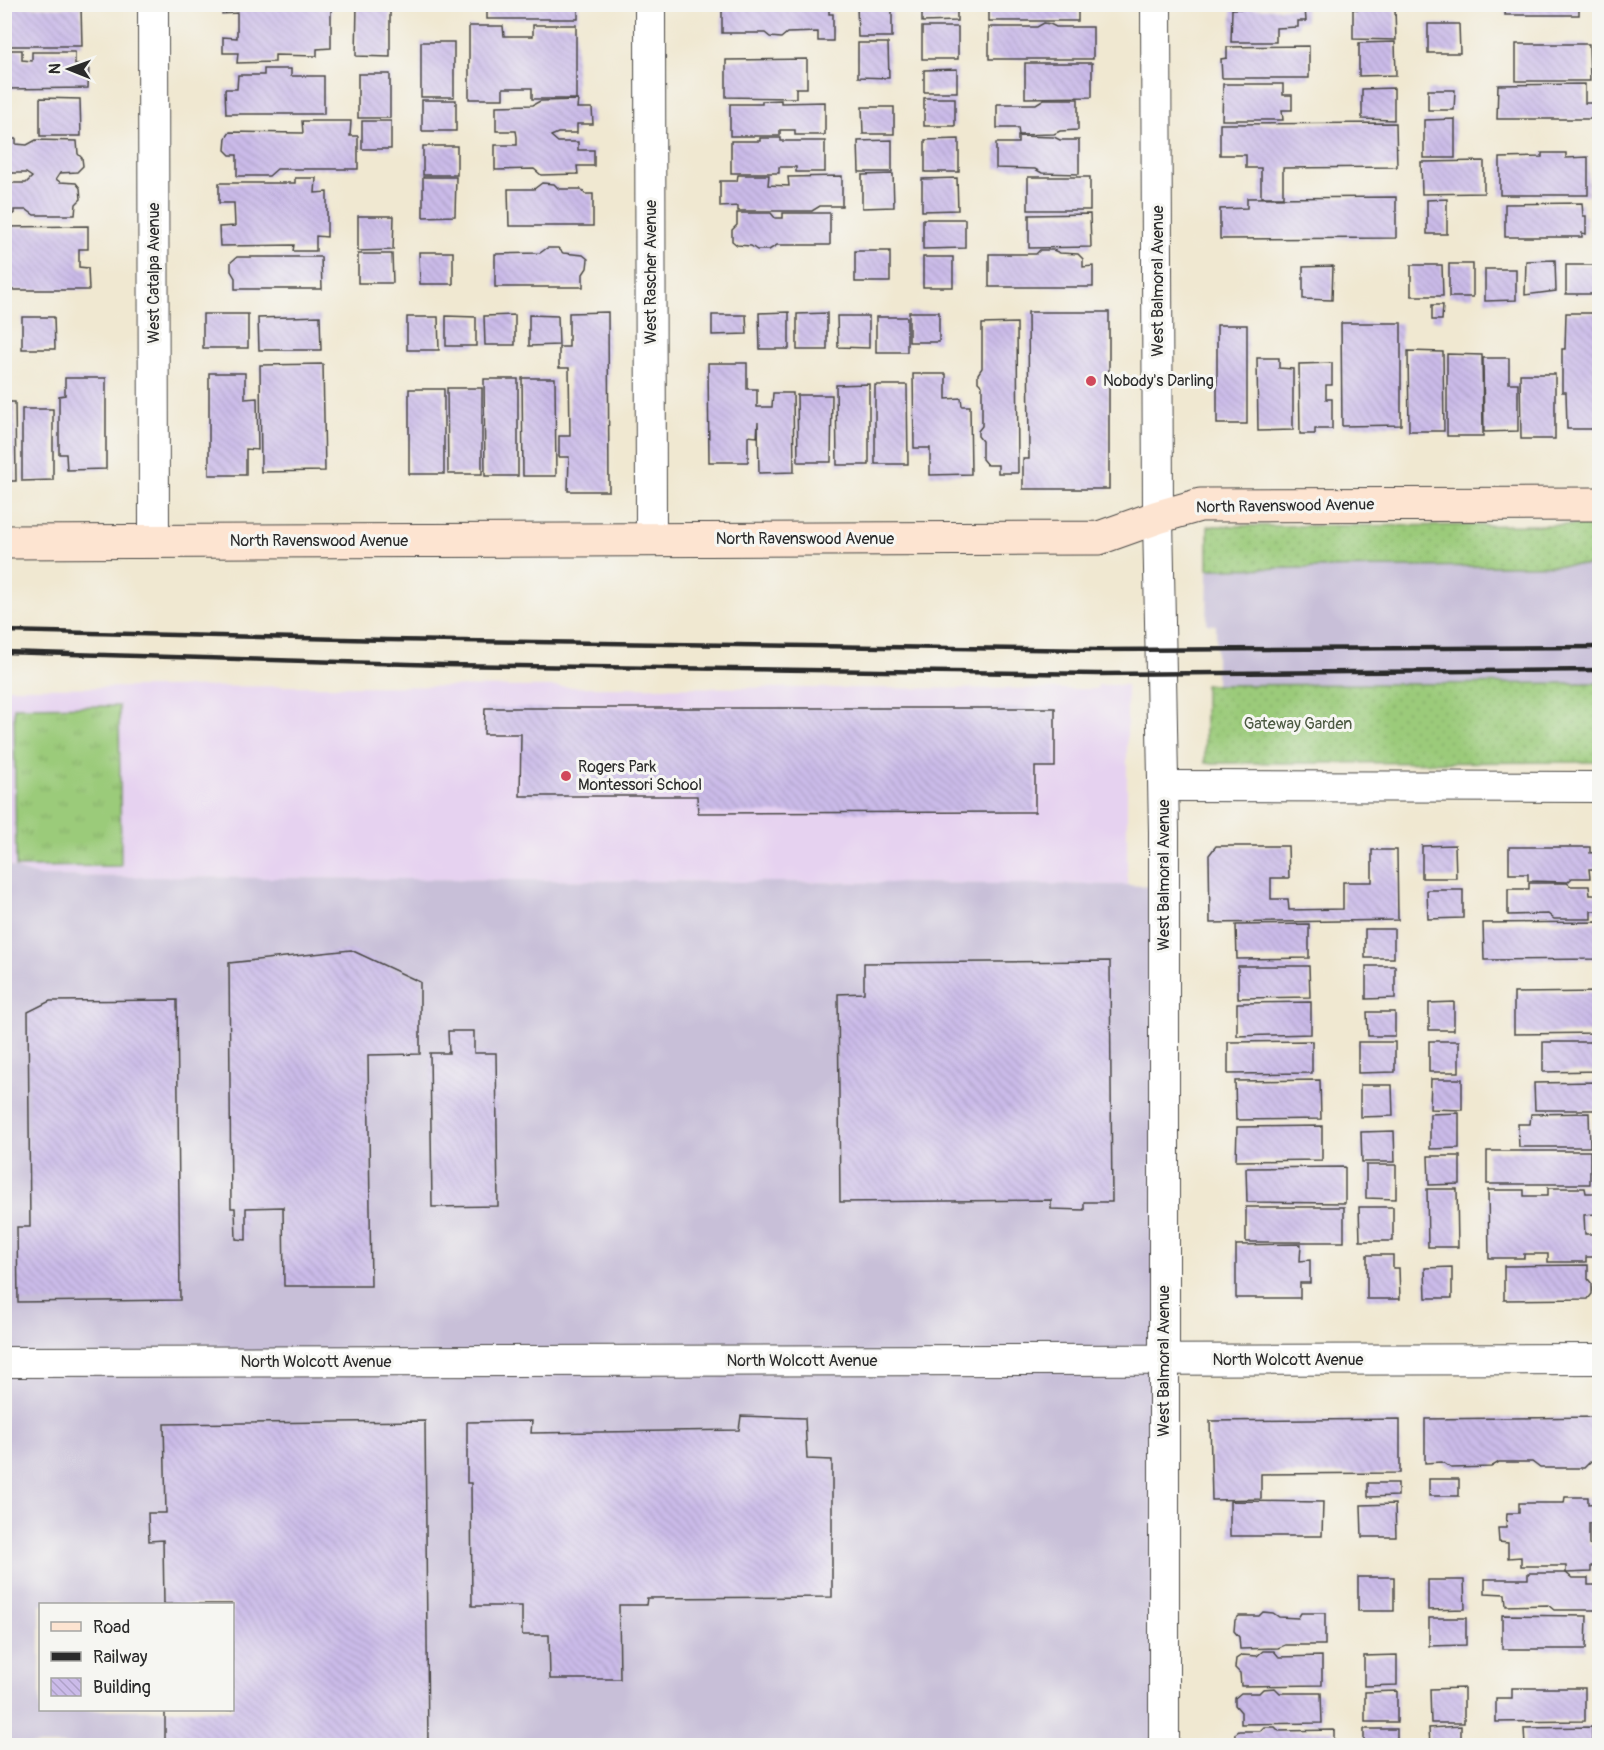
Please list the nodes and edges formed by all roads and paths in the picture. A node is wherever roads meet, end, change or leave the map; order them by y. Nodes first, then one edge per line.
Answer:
1 (153, 4) edge
2 (650, 4) edge
3 (1156, 4) edge
4 (1599, 504) edge
5 (1158, 516) junction
6 (651, 540) junction
7 (154, 541) junction
8 (4, 542) edge
9 (1164, 786) junction
10 (1599, 787) edge
11 (1599, 1359) edge
12 (1165, 1360) junction
13 (4, 1362) edge
14 (1164, 1746) edge

1 - 7 street, West Catalpa Avenue
2 - 6 street, West Rascher Avenue
3 - 5 street, West Balmoral Avenue
4 - 5 street, North Ravenswood Avenue
5 - 6 street, North Ravenswood Avenue
5 - 9 street, West Balmoral Avenue
6 - 7 street, North Ravenswood Avenue
7 - 8 street, North Ravenswood Avenue
9 - 10 street
9 - 12 street, West Balmoral Avenue
11 - 12 street, North Wolcott Avenue
12 - 13 street, North Wolcott Avenue
12 - 14 street, West Balmoral Avenue

